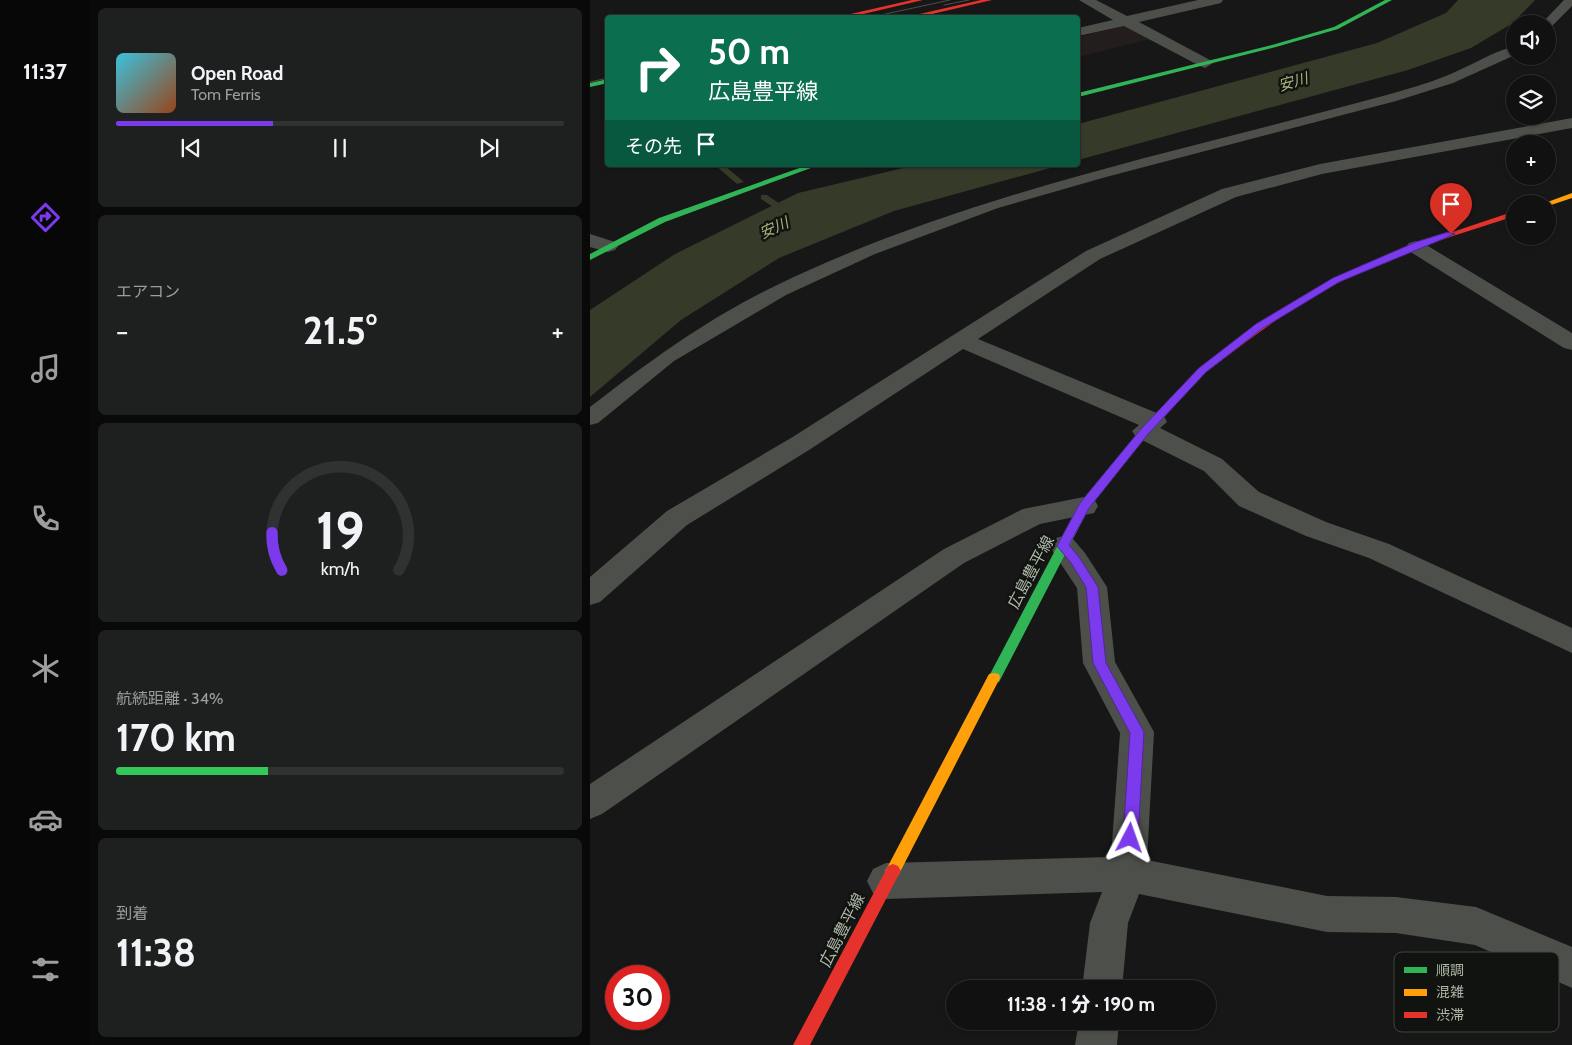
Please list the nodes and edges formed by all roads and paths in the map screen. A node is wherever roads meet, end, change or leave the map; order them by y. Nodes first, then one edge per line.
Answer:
1 (920, 0) edge
2 (989, 0) edge
3 (1086, 0) edge
4 (1216, 0) edge
5 (1389, 0) edge
6 (1571, 0) edge
7 (850, 15) edge
8 (919, 15) edge
9 (1556, 15) edge
10 (1126, 21) junction
11 (1080, 32) edge
12 (1506, 54) edge
13 (1205, 63) junction
14 (605, 82) edge
15 (590, 85) edge
16 (1080, 94) edge
17 (1572, 123) edge
18 (809, 167) edge
19 (1572, 195) edge
20 (1556, 201) edge
21 (1506, 217) edge
22 (599, 243) edge
23 (1416, 246) junction
24 (590, 257) edge
25 (961, 340) junction
26 (1572, 343) edge
27 (590, 418) edge
28 (1150, 427) junction
29 (1084, 506) junction
30 (1063, 546) junction
31 (590, 594) edge
32 (1572, 641) edge
33 (590, 803) edge
34 (1128, 874) junction
35 (886, 881) junction
36 (1539, 952) edge
37 (1559, 961) edge
38 (1572, 968) edge
39 (1103, 980) edge
40 (1098, 1030) edge
41 (801, 1045) edge
42 (1096, 1045) edge

1 - 7 main road
2 - 8 main road
3 - 10 street
4 - 10 street
5 - 13 main road
6 - 9 lane
10 - 11 street
10 - 13 street
12 - 27 lane
13 - 16 main road
14 - 15 main road
17 - 25 street
18 - 22 main road
19 - 20 main road
21 - 23 main road, 広島豊平線
22 - 24 main road
23 - 26 street
23 - 28 main road, 広島豊平線
25 - 28 street
25 - 31 street
28 - 29 main road, 広島豊平線
28 - 32 street
29 - 30 main road, 広島豊平線
29 - 33 street
30 - 34 street
30 - 35 main road, 広島豊平線
34 - 35 street
34 - 36 street
34 - 39 street
35 - 41 main road, 広島豊平線
37 - 38 street
40 - 42 street

